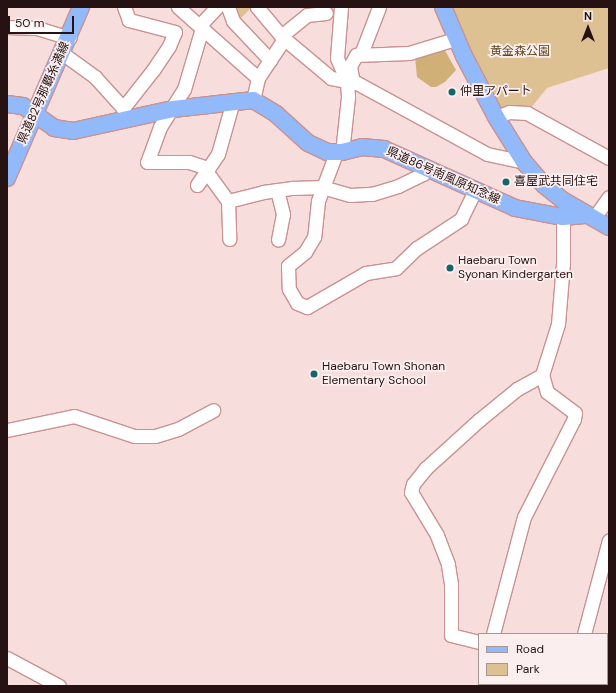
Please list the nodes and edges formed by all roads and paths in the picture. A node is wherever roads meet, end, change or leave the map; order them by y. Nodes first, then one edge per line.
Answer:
1 (81, 7) edge
2 (124, 7) edge
3 (217, 7) edge
4 (228, 7) edge
5 (257, 7) edge
6 (340, 7) edge
7 (379, 7) edge
8 (443, 7) edge
9 (180, 8) edge
10 (326, 13) dead end
11 (201, 26) junction
12 (7, 27) edge
13 (174, 32) junction
14 (69, 38) junction
15 (283, 38) junction
16 (455, 39) junction
17 (62, 53) junction
18 (361, 54) junction
19 (270, 60) junction
20 (258, 78) junction
21 (350, 83) junction
22 (253, 100) junction
23 (233, 101) junction
24 (7, 104) edge
25 (173, 109) junction
26 (125, 113) junction
27 (34, 114) junction
28 (496, 117) junction
29 (339, 152) junction
30 (11, 156) edge
31 (609, 158) edge
32 (524, 162) junction
33 (426, 169) junction
34 (207, 170) junction
35 (7, 178) edge
36 (197, 185) dead end
37 (322, 188) junction
38 (277, 190) junction
39 (475, 190) junction
40 (609, 197) edge
41 (228, 201) junction
42 (562, 217) junction
43 (589, 217) junction
44 (609, 227) edge
45 (229, 239) dead end
46 (278, 240) dead end
47 (542, 375) junction
48 (213, 410) dead end
49 (7, 430) edge
50 (609, 540) edge
51 (493, 633) edge
52 (584, 633) edge
53 (478, 642) edge
54 (7, 658) edge
55 (59, 686) edge

1 - 14 main road, 県道82号那覇糸満線
2 - 13 street
3 - 11 street
4 - 19 street
5 - 15 street
6 - 21 street
7 - 18 street
8 - 16 main road
9 - 11 street
9 - 13 street
10 - 15 street
11 - 20 street
11 - 25 street
12 - 14 street
13 - 26 street
14 - 17 main road, 県道82号那覇糸満線
15 - 19 street
15 - 21 street
16 - 18 street
16 - 28 main road
17 - 26 street
17 - 27 main road, 県道82号那覇糸満線
18 - 21 street
19 - 20 street
20 - 22 street
21 - 29 street
21 - 32 street
22 - 23 main road
22 - 29 main road, 県道86号南風原知念線
23 - 25 main road
23 - 34 street
24 - 27 main road
25 - 26 main road
25 - 34 street
26 - 27 main road
27 - 30 main road, 県道82号那覇糸満線
28 - 31 street
28 - 32 main road
29 - 33 main road, 県道86号南風原知念線
29 - 37 street
30 - 35 main road, 県道82号那覇糸満線
32 - 43 main road
33 - 37 street
33 - 39 main road, 県道86号南風原知念線
34 - 36 street
34 - 41 street
37 - 38 street
37 - 39 street
38 - 41 street
38 - 46 street
39 - 42 main road, 県道86号南風原知念線
40 - 43 street
41 - 45 street
42 - 43 main road, 県道86号南風原知念線
42 - 47 street
43 - 44 main road
47 - 51 street
47 - 53 street
48 - 49 street
50 - 52 street
54 - 55 street

